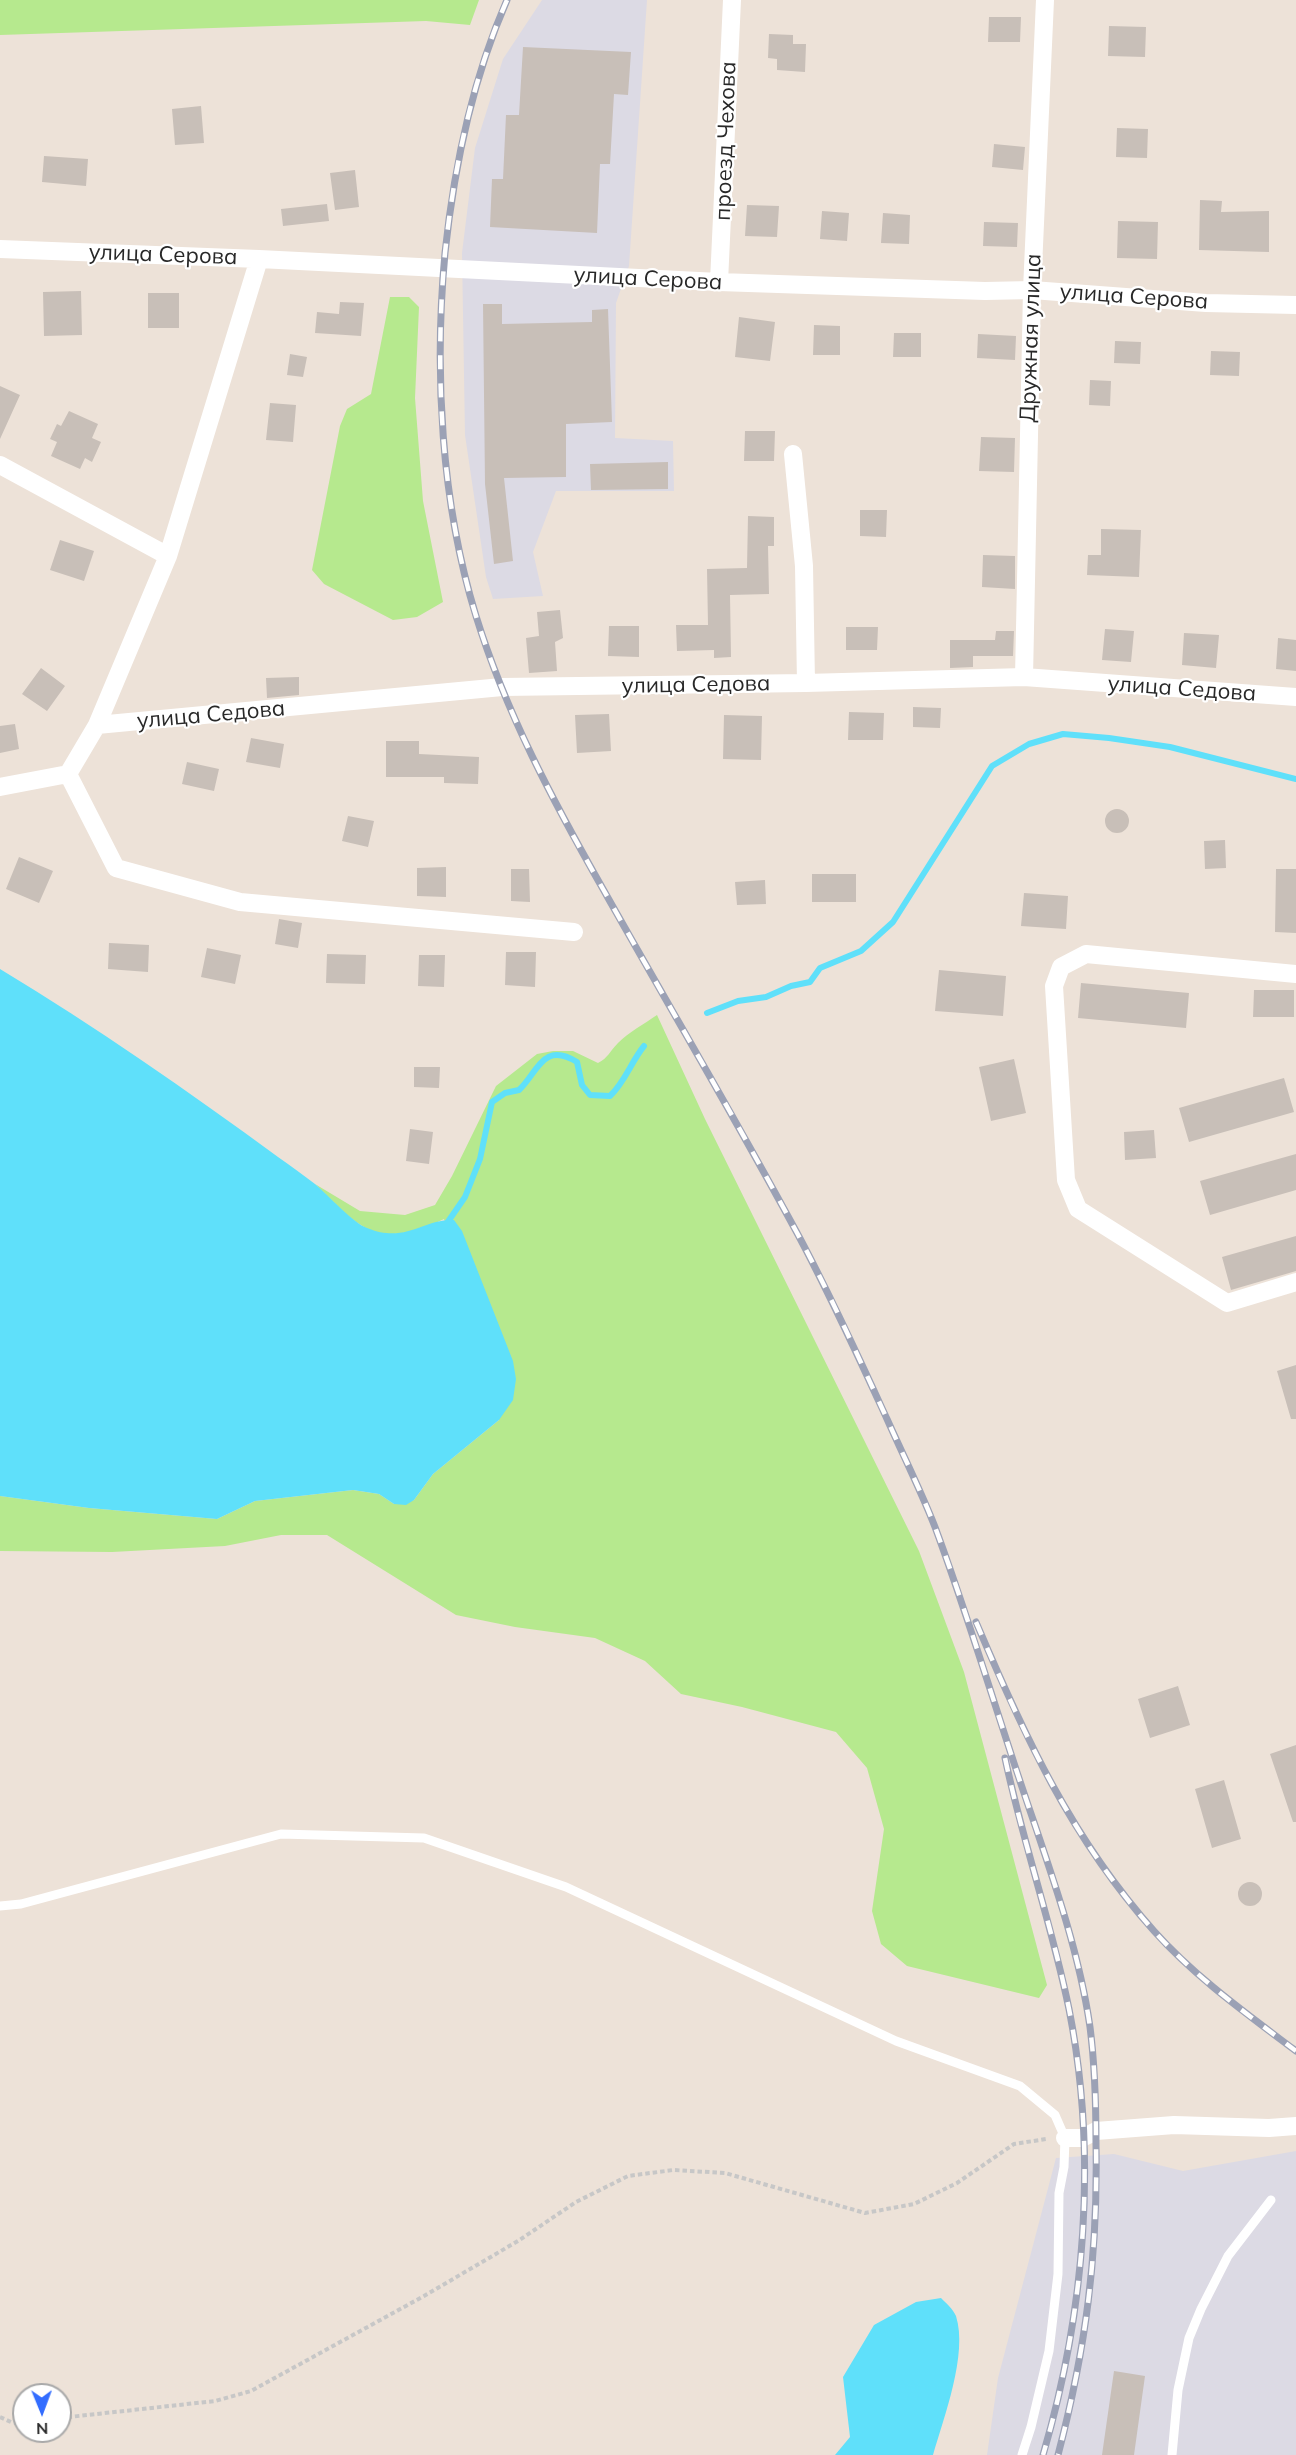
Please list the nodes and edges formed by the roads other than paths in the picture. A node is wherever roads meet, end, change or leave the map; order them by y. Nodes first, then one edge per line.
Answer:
1 (732, 0) edge
2 (1045, 0) edge
3 (0, 249) edge
4 (259, 259) junction
5 (719, 282) junction
6 (1032, 290) junction
7 (1296, 305) edge
8 (793, 454) dead end
9 (0, 465) edge
10 (168, 556) junction
11 (1024, 677) junction
12 (806, 683) junction
13 (1296, 697) edge
14 (97, 726) junction
15 (68, 774) junction
16 (0, 787) edge
17 (574, 932) dead end
18 (1296, 974) edge
19 (1296, 1282) edge
20 (0, 1906) edge
21 (1296, 2126) edge
22 (1065, 2138) junction
23 (1271, 2200) dead end
24 (1022, 2455) edge
25 (1172, 2455) edge

1 - 5 street, проезд Чехова
2 - 6 street, Дружная улица
3 - 4 street, улица Серова
4 - 5 street, улица Серова
4 - 10 street
5 - 6 street, улица Серова
6 - 7 street, улица Серова
6 - 11 street, Дружная улица
8 - 12 street
9 - 10 street
10 - 14 street
11 - 12 street, улица Седова
11 - 13 street, улица Седова
12 - 14 street, улица Седова
14 - 15 street
15 - 16 street
15 - 17 street
18 - 19 street
20 - 22 lane
21 - 22 street
22 - 24 lane
23 - 25 lane

